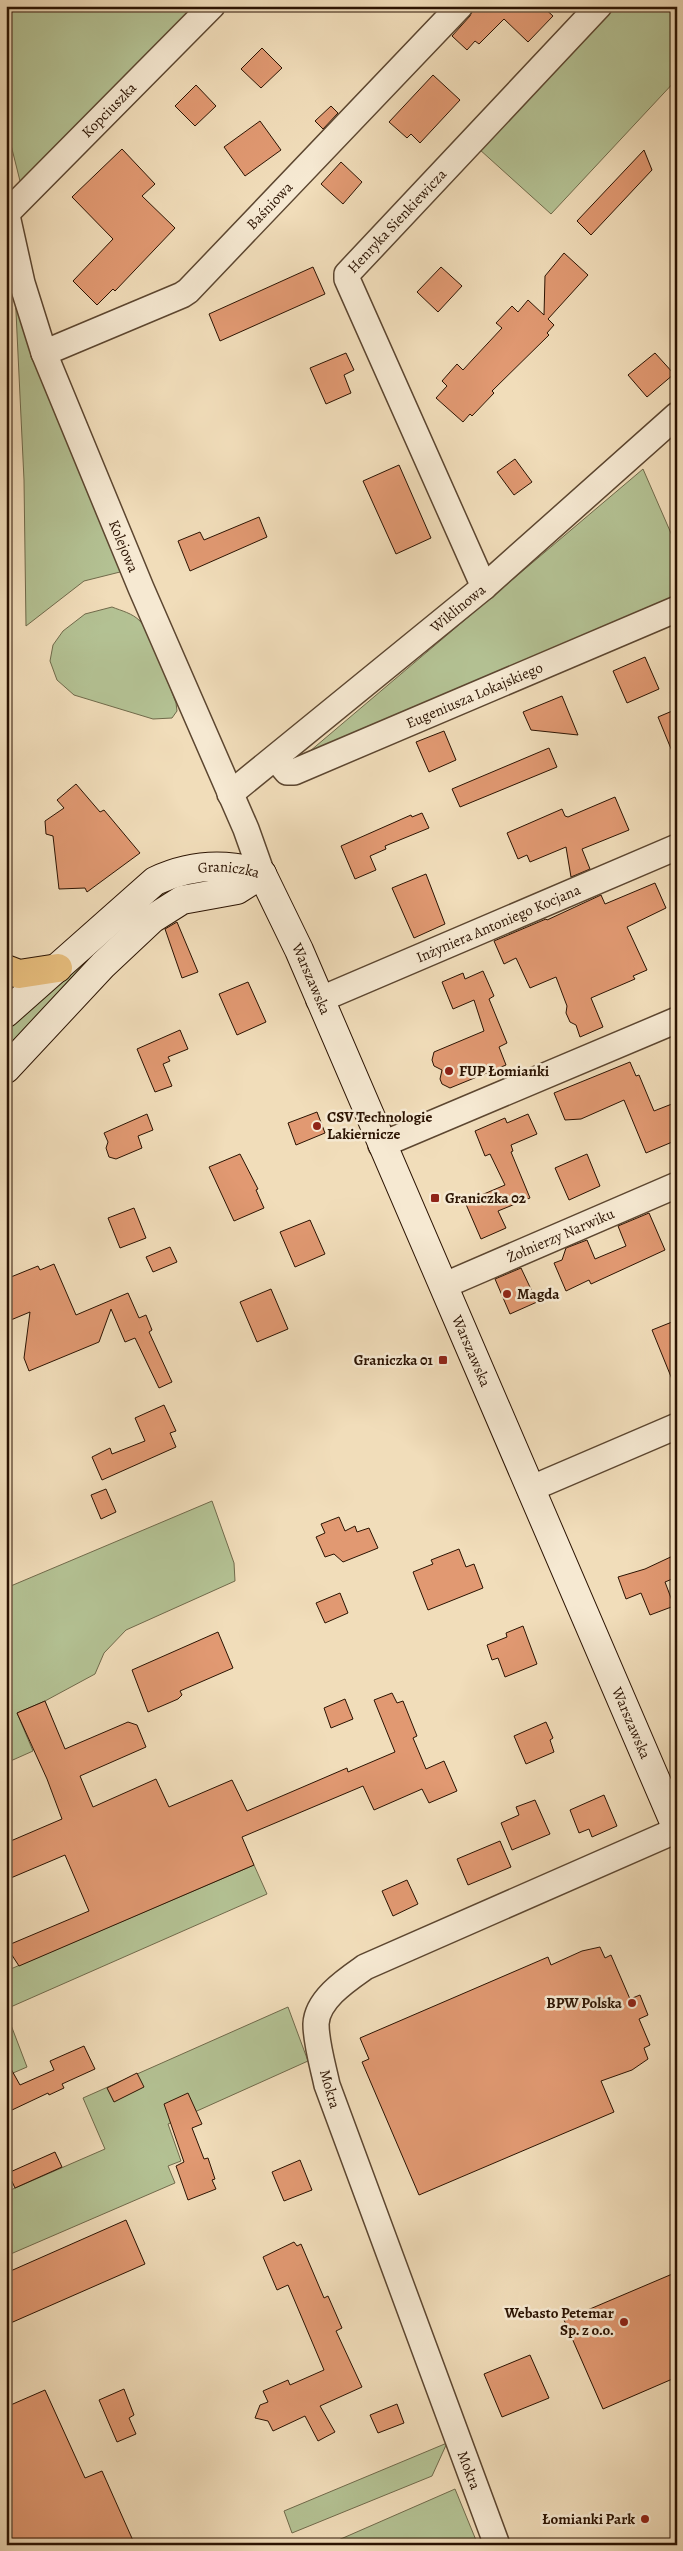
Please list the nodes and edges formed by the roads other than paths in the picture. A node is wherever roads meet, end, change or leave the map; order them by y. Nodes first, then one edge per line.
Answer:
1 (212, 6) edge
2 (460, 6) edge
3 (599, 6) edge
4 (6, 212) edge
5 (44, 353) junction
6 (677, 415) edge
7 (484, 587) junction
8 (677, 609) edge
9 (276, 759) junction
10 (230, 794) junction
11 (677, 847) edge
12 (262, 874) junction
13 (58, 968) junction
14 (6, 969) edge
15 (319, 1000) junction
16 (6, 1013) edge
17 (677, 1020) edge
18 (6, 1069) edge
19 (382, 1145) junction
20 (677, 1185) edge
21 (442, 1286) junction
22 (677, 1426) edge
23 (530, 1489) junction
24 (677, 1830) edge
25 (496, 2545) edge

1 - 4 street, Kopciuszka
2 - 5 street, Baśniowa
3 - 7 street, Henryka Sienkiewicza
4 - 5 street, Kolejowa
5 - 10 street, Kolejowa
6 - 7 street, Wiklinowa
7 - 9 street, Wiklinowa
8 - 9 street, Eugeniusza Lokajskiego
9 - 10 street, Wiklinowa
10 - 12 street, Kolejowa
11 - 15 street, Inżyniera Antoniego Kocjana
12 - 13 street, Graniczka
12 - 15 street, Warszawska
12 - 18 street, Graniczka
13 - 14 highway
13 - 16 street, Graniczka
15 - 19 street, Warszawska
17 - 19 street
19 - 21 street, Warszawska
20 - 21 street, Żołnierzy Narwiku
21 - 23 street, Warszawska
22 - 23 street
23 - 24 street, Warszawska
24 - 25 street, Mokra

